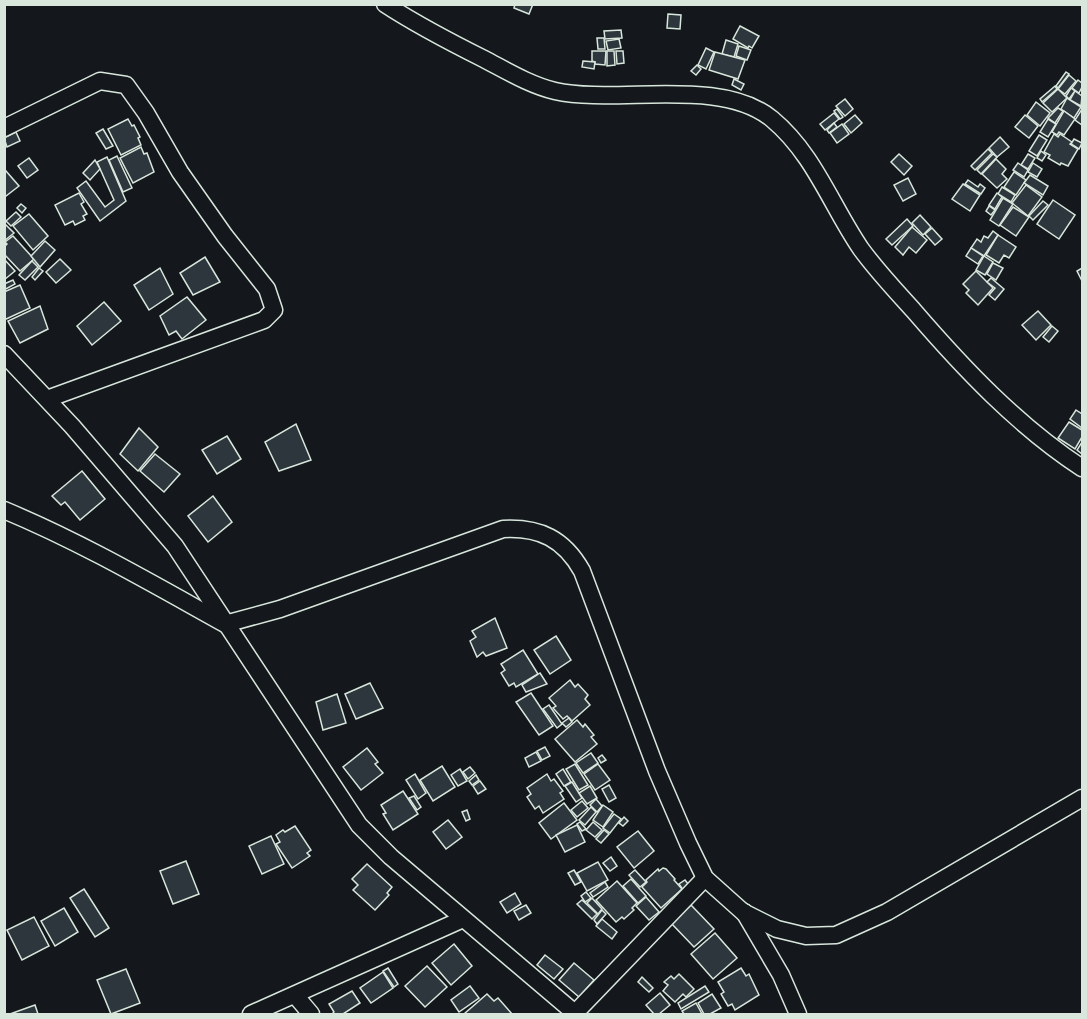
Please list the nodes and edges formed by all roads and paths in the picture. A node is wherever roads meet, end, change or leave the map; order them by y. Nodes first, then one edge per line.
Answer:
1 (385, 4) edge
2 (4, 128) edge
3 (4, 354) edge
4 (47, 399) junction
5 (1083, 468) edge
6 (4, 510) edge
7 (225, 624) junction
8 (1083, 798) edge
9 (705, 878) junction
10 (743, 912) junction
11 (463, 919) junction
12 (295, 994) junction
13 (791, 1012) edge
14 (251, 1014) edge
15 (311, 1014) edge
16 (575, 1014) edge

1 - 5 street
2 - 4 street
3 - 4 street
4 - 7 street
6 - 7 street
7 - 9 street
7 - 11 street
8 - 10 street
9 - 10 street
9 - 16 street
10 - 13 street
11 - 12 street
11 - 16 street
12 - 14 street
12 - 15 street

